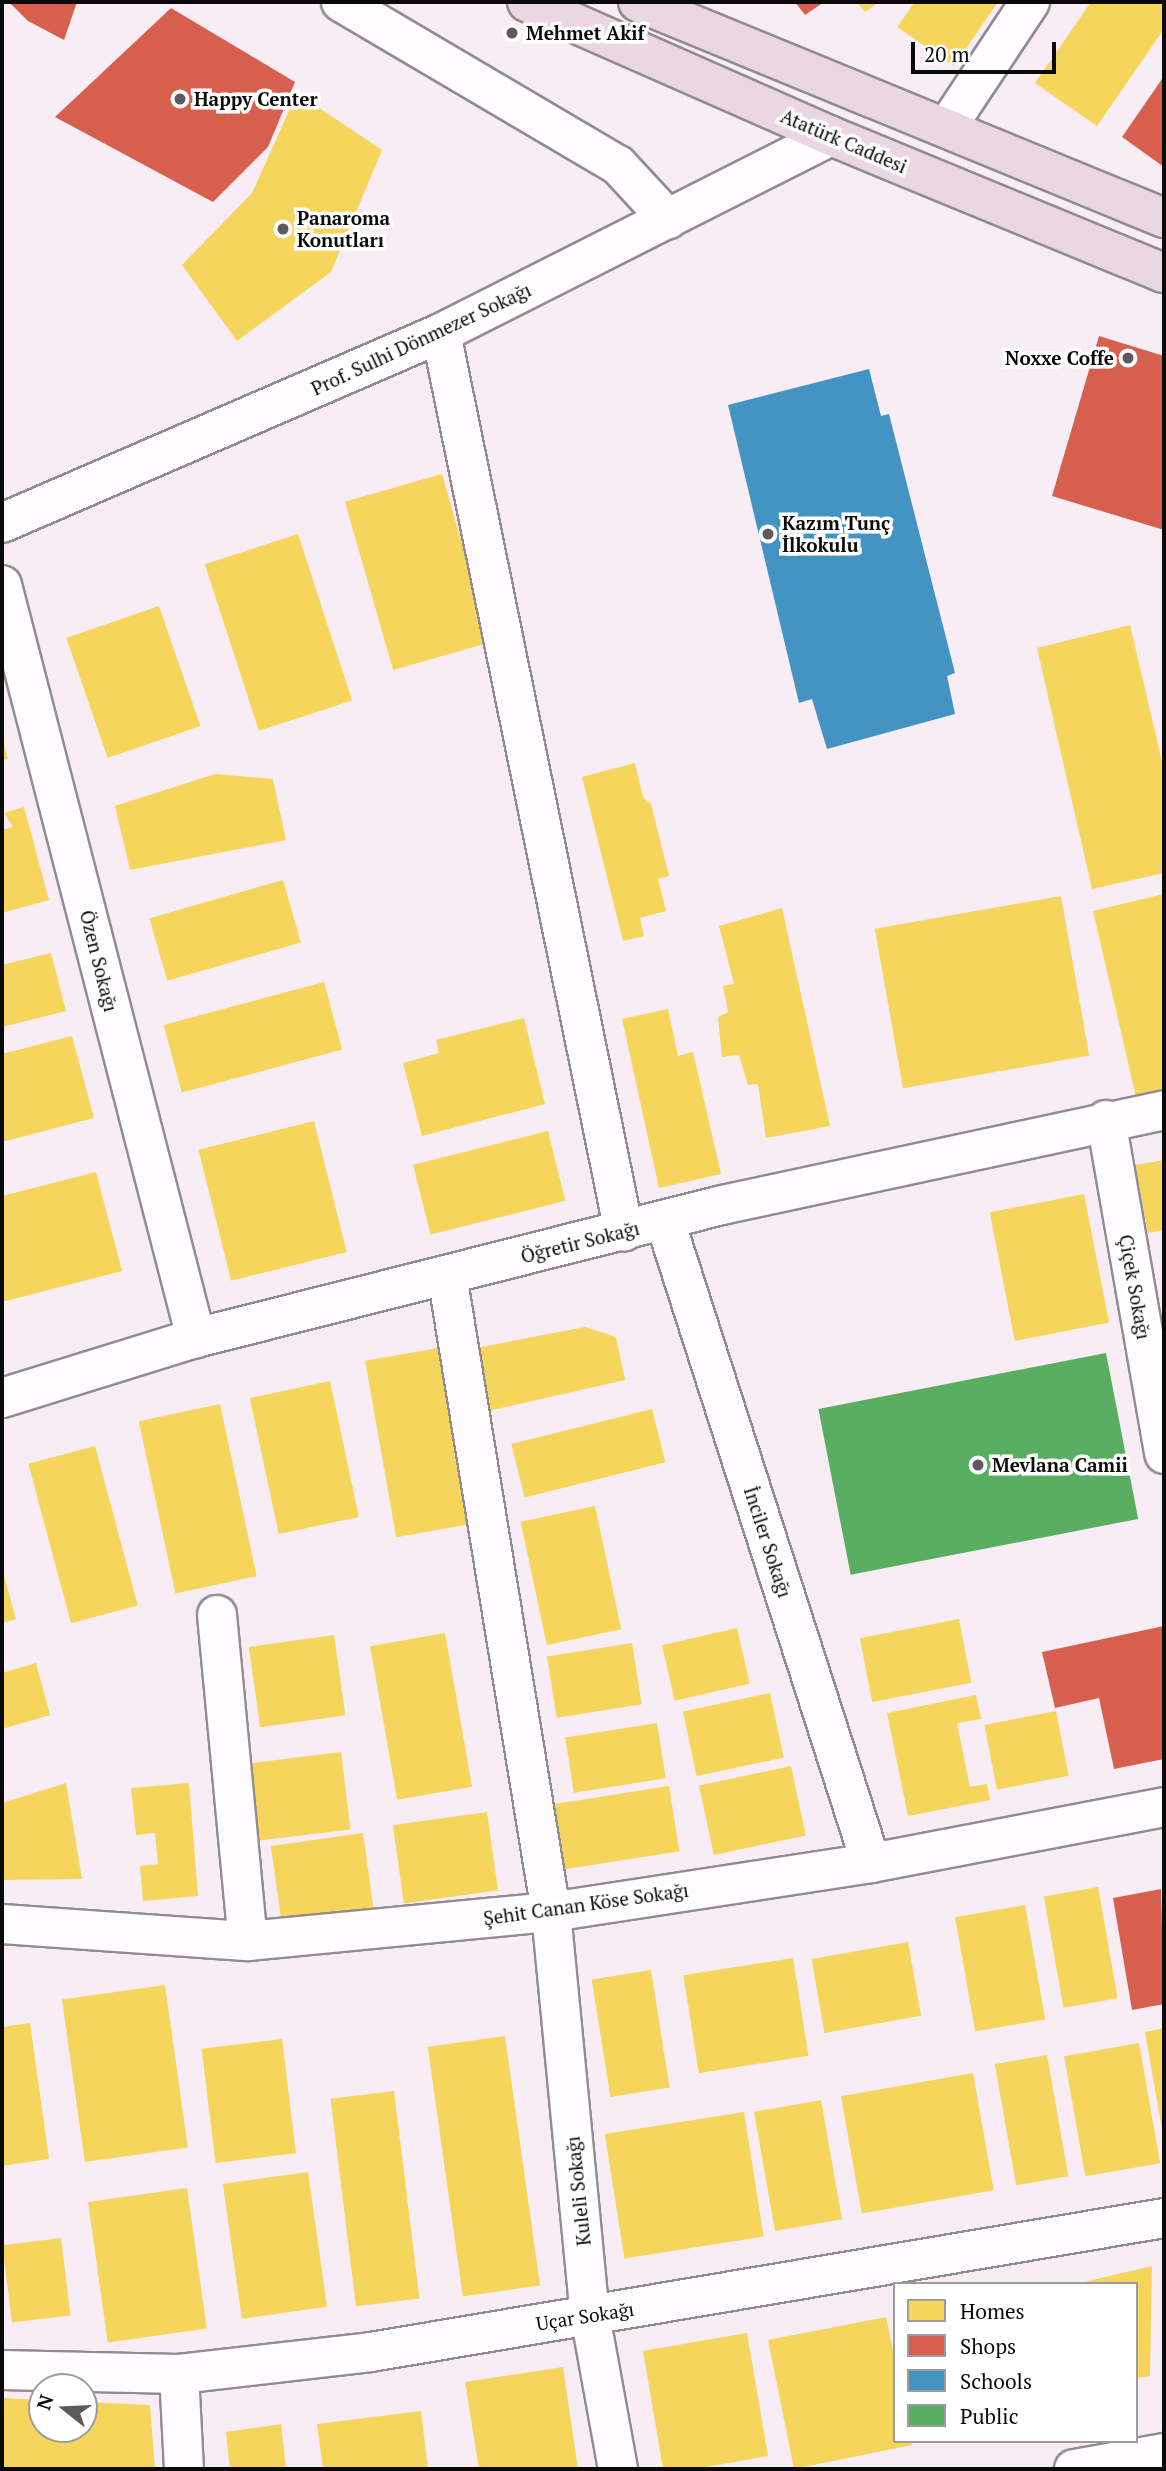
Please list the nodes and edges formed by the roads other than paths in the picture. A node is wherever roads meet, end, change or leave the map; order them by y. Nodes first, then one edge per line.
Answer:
1 (341, 2) edge
2 (527, 2) edge
3 (638, 2) edge
4 (1030, 2) edge
5 (947, 127) junction
6 (831, 136) junction
7 (1164, 218) edge
8 (668, 219) junction
9 (1164, 274) edge
10 (441, 333) junction
11 (2, 523) edge
12 (2, 585) edge
13 (1164, 1110) edge
14 (1106, 1120) junction
15 (665, 1221) junction
16 (624, 1232) junction
17 (447, 1275) junction
18 (197, 1338) junction
19 (2, 1398) edge
20 (1164, 1454) edge
21 (217, 1615) dead end
22 (1164, 1807) edge
23 (871, 1863) junction
24 (551, 1912) junction
25 (2, 1924) edge
26 (248, 1941) junction
27 (1164, 2218) edge
28 (590, 2315) junction
29 (2, 2370) edge
30 (179, 2374) junction
31 (1164, 2453) edge
32 (184, 2469) edge
33 (618, 2469) edge
34 (1074, 2469) edge

1 - 8 street
2 - 6 main road, Atatürk Caddesi
3 - 5 main road
4 - 5 street
5 - 7 main road
6 - 8 street, Prof. Sulhi Dönmezer Sokağı
6 - 9 main road, Atatürk Caddesi
8 - 10 street, Prof. Sulhi Dönmezer Sokağı
10 - 11 street, Prof. Sulhi Dönmezer Sokağı
10 - 16 street
12 - 18 street, Özen Sokağı
13 - 14 street, Öğretir Sokağı
14 - 15 street, Öğretir Sokağı
14 - 20 street, Çiçek Sokağı
15 - 16 street, Öğretir Sokağı
15 - 23 street, İnciler Sokağı
16 - 17 street, Öğretir Sokağı
17 - 18 street, Öğretir Sokağı
17 - 24 street, Kuleli Sokağı
18 - 19 street, Öğretir Sokağı
21 - 26 street
22 - 23 street, Şehit Canan Köse Sokağı
23 - 24 street, Şehit Canan Köse Sokağı
24 - 26 street, Şehit Canan Köse Sokağı
24 - 28 street, Kuleli Sokağı
25 - 26 street, Şehit Canan Köse Sokağı
27 - 28 street, Uçar Sokağı
28 - 30 street, Uçar Sokağı
28 - 33 street, Kuleli Sokağı
29 - 30 street, Uçar Sokağı
30 - 32 street
31 - 34 street

